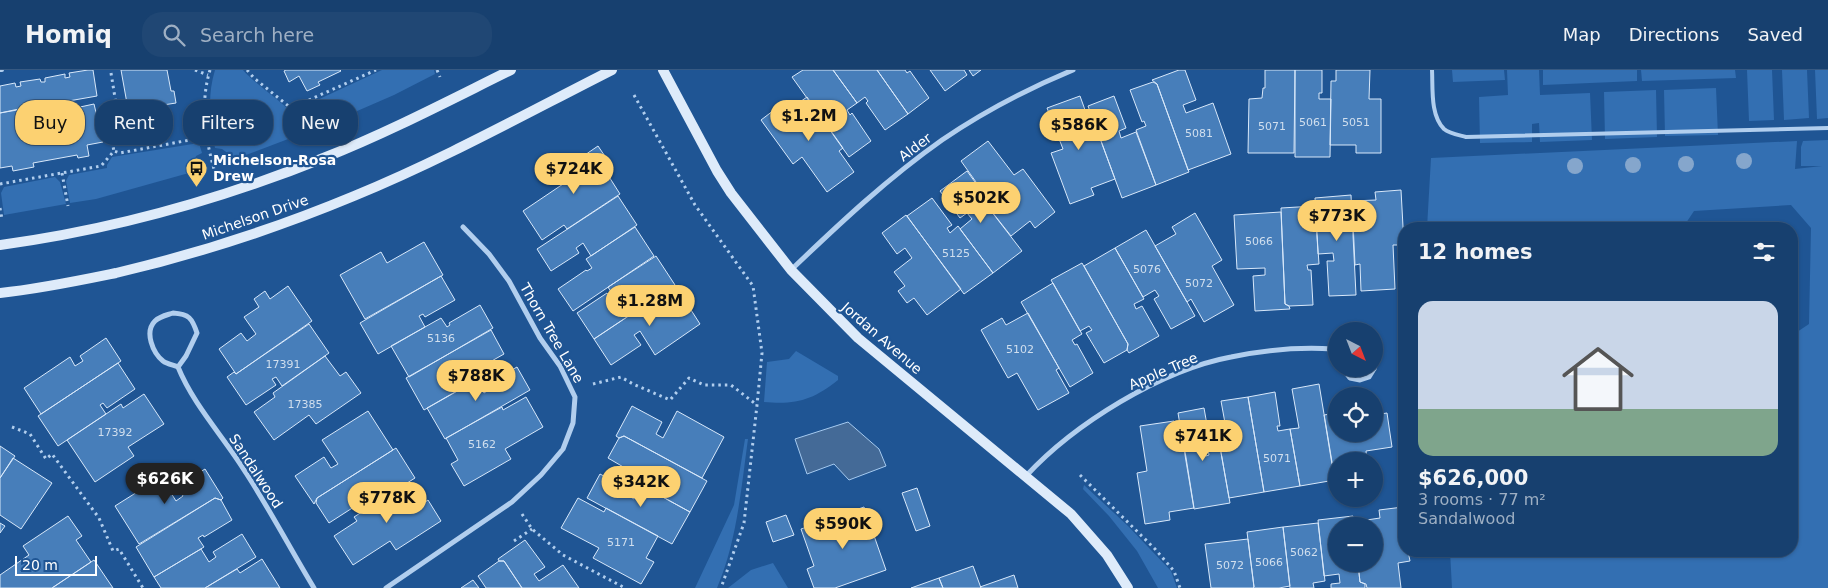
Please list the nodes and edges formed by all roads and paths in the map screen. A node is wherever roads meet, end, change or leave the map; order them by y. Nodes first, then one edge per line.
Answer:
1 (195, 70) edge
2 (210, 70) edge
3 (247, 70) edge
4 (373, 70) edge
5 (437, 70) edge
6 (511, 70) edge
7 (612, 70) edge
8 (663, 70) edge
9 (1073, 70) edge
10 (1432, 70) edge
11 (111, 73) dead end
12 (208, 75) junction
13 (440, 77) dead end
14 (634, 95) dead end
15 (206, 100) edge
16 (308, 100) edge
17 (283, 102) edge
18 (1828, 128) edge
19 (183, 141) edge
20 (208, 145) edge
21 (114, 151) junction
22 (214, 169) dead end
23 (62, 173) junction
24 (0, 184) edge
25 (68, 206) dead end
26 (0, 208) edge
27 (2, 219) dead end
28 (463, 227) dead end
29 (0, 245) edge
30 (791, 270) junction
31 (0, 293) edge
32 (1328, 347) edge
33 (178, 367) junction
34 (1350, 378) edge
35 (1367, 378) edge
36 (593, 384) dead end
37 (757, 405) junction
38 (12, 427) dead end
39 (1080, 475) dead end
40 (1026, 476) junction
41 (512, 502) junction
42 (532, 528) junction
43 (514, 541) dead end
44 (143, 588) edge
45 (314, 588) edge
46 (386, 588) edge
47 (625, 588) edge
48 (721, 588) edge
49 (1128, 588) edge
50 (1180, 588) edge

1 - 12 path
2 - 12 path
3 - 17 path
4 - 16 path
5 - 13 path
6 - 29 main road
7 - 31 main road, Michelson Drive
8 - 30 main road, Jordan Avenue
9 - 30 street, Alder
10 - 18 lane
11 - 21 path
12 - 15 path
14 - 37 path
19 - 21 path
20 - 22 path
21 - 23 path
23 - 24 path
23 - 25 path
26 - 27 path
28 - 41 street, Thorn Tree Lane
30 - 40 main road, Jordan Avenue
32 - 40 street, Apple Tree
33 - 33 street
33 - 45 street, Sandalwood
34 - 35 street
36 - 37 path
37 - 48 path
38 - 44 path
39 - 50 path
40 - 49 main road, Jordan Avenue
41 - 42 path
41 - 46 street, Thorn Tree Lane
42 - 43 path
42 - 47 path

